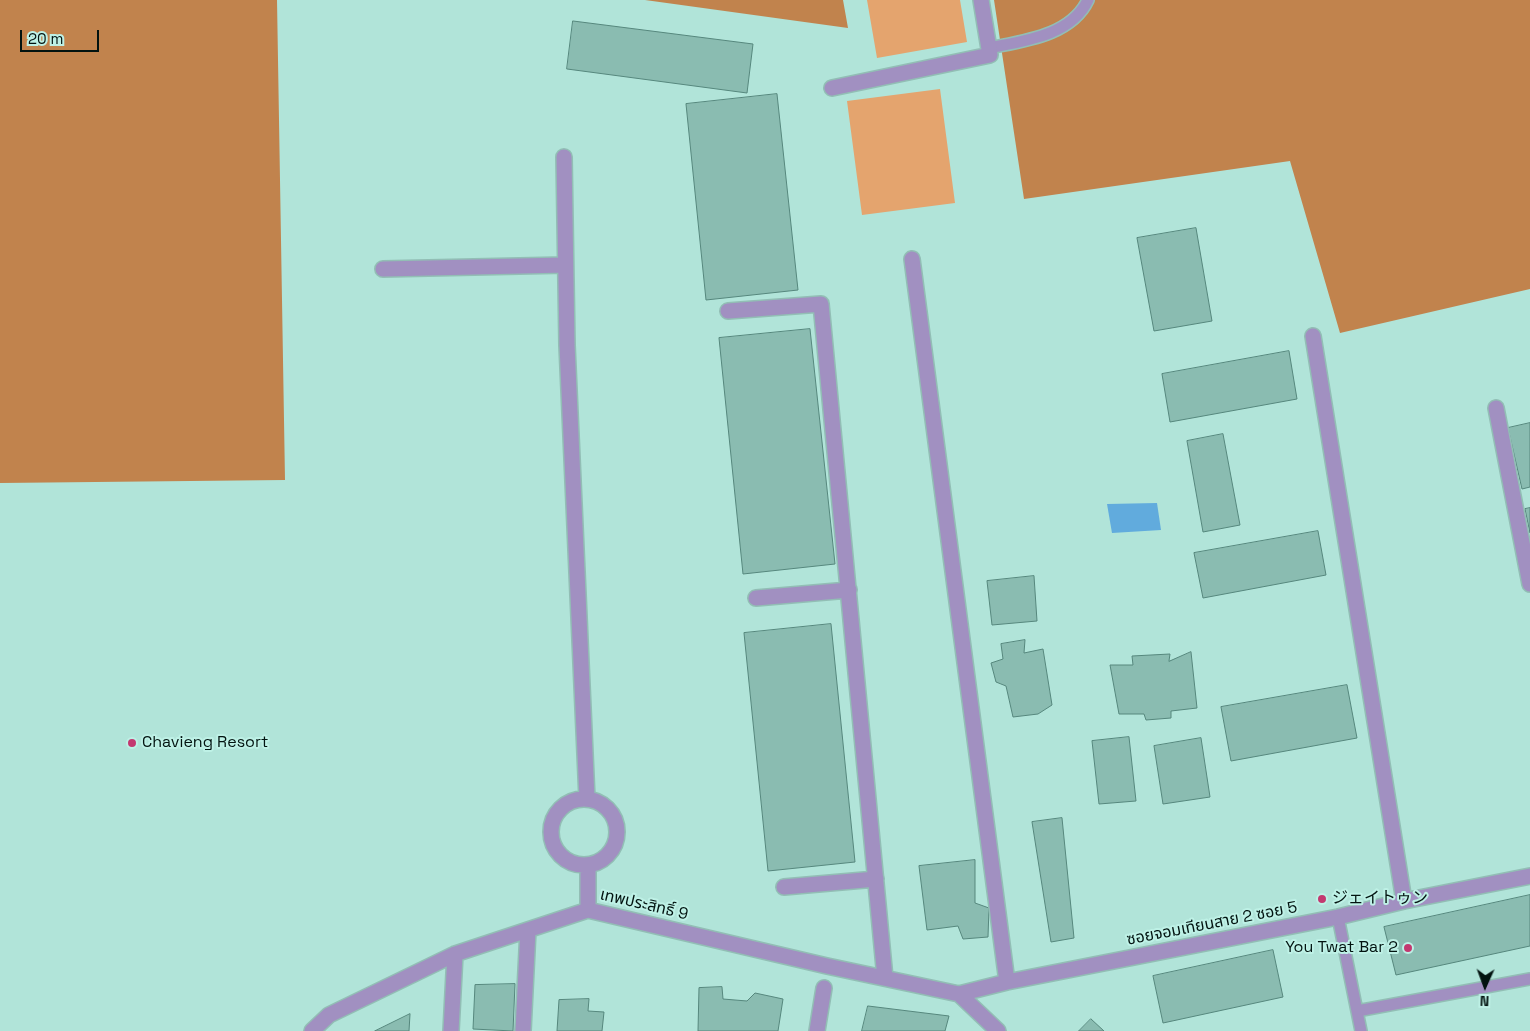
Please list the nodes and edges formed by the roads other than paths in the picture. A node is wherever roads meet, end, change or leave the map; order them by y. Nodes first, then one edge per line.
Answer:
1 (981, 0) edge
2 (1088, 0) edge
3 (988, 48) junction
4 (832, 88) dead end
5 (564, 157) dead end
6 (912, 259) dead end
7 (565, 264) junction
8 (383, 269) dead end
9 (728, 311) dead end
10 (1313, 336) dead end
11 (1496, 408) dead end
12 (1530, 584) edge
13 (849, 590) junction
14 (756, 598) dead end
15 (587, 799) junction
16 (588, 865) junction
17 (1530, 876) edge
18 (876, 879) junction
19 (784, 887) dead end
20 (1404, 901) junction
21 (588, 910) junction
22 (1338, 917) junction
23 (528, 930) junction
24 (455, 954) junction
25 (885, 978) junction
26 (1530, 979) edge
27 (1007, 982) junction
28 (824, 988) dead end
29 (959, 994) junction
30 (1357, 1011) junction
31 (312, 1031) edge
32 (450, 1031) edge
33 (523, 1031) edge
34 (817, 1031) edge
35 (998, 1031) edge
36 (1361, 1031) edge

1 - 3 street
2 - 3 lane
3 - 4 street
5 - 7 street
6 - 27 street
7 - 8 street
7 - 15 street
9 - 13 street
10 - 20 street
11 - 12 street
13 - 14 street
13 - 18 street
15 - 16 street
15 - 16 street
16 - 21 street
17 - 20 street, ซอยจอมเทียนสาย 2 ซอย 5
18 - 19 street
18 - 25 street
20 - 22 street, ซอยจอมเทียนสาย 2 ซอย 5
21 - 23 street, เทพประสิทธิ์ 9
21 - 25 street, เทพประสิทธิ์ 9
22 - 27 street, ซอยจอมเทียนสาย 2 ซอย 5
22 - 30 lane
23 - 24 street, เทพประสิทธิ์ 9
23 - 33 street
24 - 31 street, เทพประสิทธิ์ 9
24 - 32 street
25 - 29 street, เทพประสิทธิ์ 9
26 - 30 lane
27 - 29 street, ซอยจอมเทียนสาย 2 ซอย 5
28 - 34 street
29 - 35 street
30 - 36 lane

